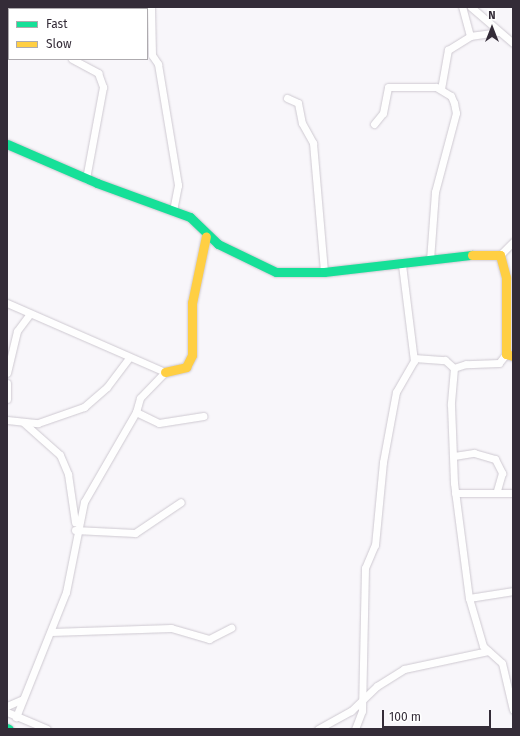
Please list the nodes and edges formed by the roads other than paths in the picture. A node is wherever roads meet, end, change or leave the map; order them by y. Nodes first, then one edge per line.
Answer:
1 (151, 7) edge
2 (462, 7) edge
3 (470, 7) edge
4 (498, 32) junction
5 (470, 36) junction
6 (513, 43) edge
7 (74, 60) edge
8 (441, 89) junction
9 (287, 98) dead end
10 (374, 124) dead end
11 (7, 144) edge
12 (86, 179) junction
13 (173, 210) junction
14 (206, 236) junction
15 (513, 242) edge
16 (500, 255) junction
17 (430, 260) junction
18 (402, 264) junction
19 (324, 272) junction
20 (7, 302) edge
21 (30, 314) junction
22 (509, 355) edge
23 (129, 358) junction
24 (414, 358) junction
25 (454, 368) junction
26 (165, 372) junction
27 (7, 373) edge
28 (7, 383) edge
29 (7, 398) edge
30 (136, 412) junction
31 (203, 416) dead end
32 (7, 420) edge
33 (23, 423) junction
34 (454, 456) junction
35 (497, 491) junction
36 (455, 493) junction
37 (513, 493) edge
38 (181, 502) dead end
39 (76, 529) junction
40 (513, 591) edge
41 (468, 598) junction
42 (231, 628) dead end
43 (51, 632) junction
44 (488, 651) junction
45 (24, 698) junction
46 (362, 703) junction
47 (7, 706) edge
48 (513, 710) edge
49 (7, 712) edge
50 (16, 717) junction
51 (47, 729) edge
52 (318, 729) edge
53 (355, 729) edge

1 - 13 street
2 - 5 street
3 - 4 street
4 - 5 street
4 - 6 street
5 - 8 street
7 - 12 street
8 - 10 street
8 - 17 street
9 - 19 street
11 - 12 street
12 - 13 street
13 - 14 street
14 - 19 street
14 - 26 street
15 - 16 street
16 - 17 street
16 - 22 street
17 - 18 street
18 - 19 street
18 - 24 street
20 - 21 street
21 - 23 street
21 - 27 street
22 - 25 street
23 - 26 street
23 - 33 street
24 - 25 street
24 - 46 street
25 - 34 street
26 - 30 street
28 - 29 street
30 - 31 street
30 - 39 street
32 - 33 street
33 - 39 street
34 - 35 street
34 - 36 street
35 - 36 street
35 - 37 street
36 - 41 street
38 - 39 street
39 - 43 street
40 - 41 street
41 - 44 street
42 - 43 street
43 - 45 street
44 - 46 street
44 - 48 street
45 - 47 street
45 - 50 street
46 - 52 street
46 - 53 street
49 - 50 street
50 - 51 street

